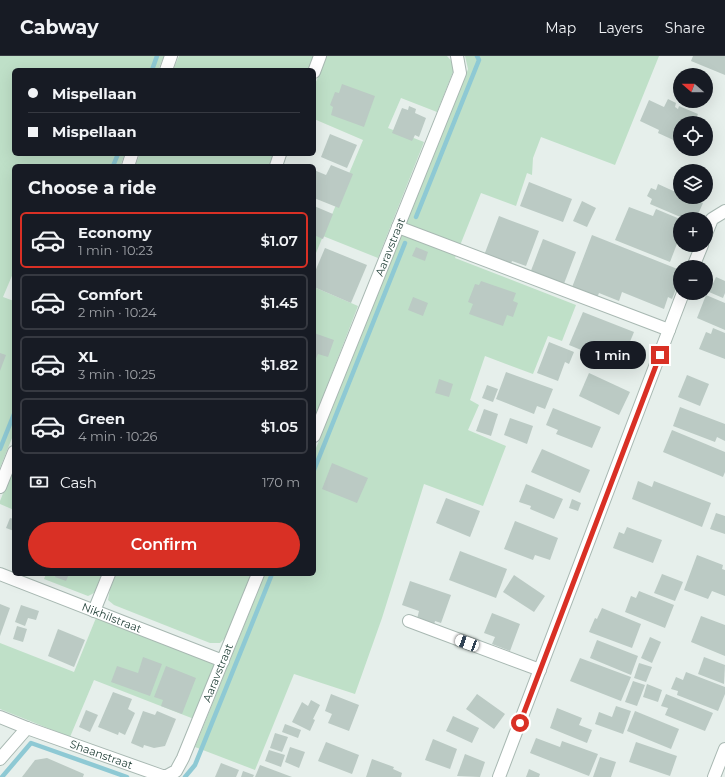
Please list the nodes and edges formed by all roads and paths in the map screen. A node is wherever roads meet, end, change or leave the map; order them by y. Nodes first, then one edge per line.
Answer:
1 (171, 56) edge
2 (320, 56) edge
3 (457, 56) edge
4 (167, 68) edge
5 (316, 68) edge
6 (725, 211) edge
7 (713, 218) edge
8 (398, 227) junction
9 (681, 300) edge
10 (669, 330) junction
11 (316, 431) edge
12 (12, 457) edge
13 (0, 487) edge
14 (0, 574) edge
15 (108, 576) edge
16 (257, 576) edge
17 (94, 611) junction
18 (409, 621) dead end
19 (223, 661) junction
20 (540, 670) junction
21 (0, 717) edge
22 (27, 728) junction
23 (725, 749) edge
24 (0, 759) edge
25 (176, 771) joint
26 (499, 777) edge
27 (714, 777) edge

1 - 4 street
2 - 5 street
3 - 8 street, Aaravstraat
6 - 7 street
8 - 10 street
8 - 11 street, Aaravstraat
9 - 10 street
10 - 20 street
12 - 13 street
14 - 17 street, Nikhilstraat
15 - 17 street
16 - 19 street, Aaravstraat
17 - 19 street, Nikhilstraat
18 - 20 street
19 - 25 street, Aaravstraat
20 - 26 street
21 - 22 street, Shaanstraat
22 - 24 street
22 - 25 street, Shaanstraat
23 - 27 street

